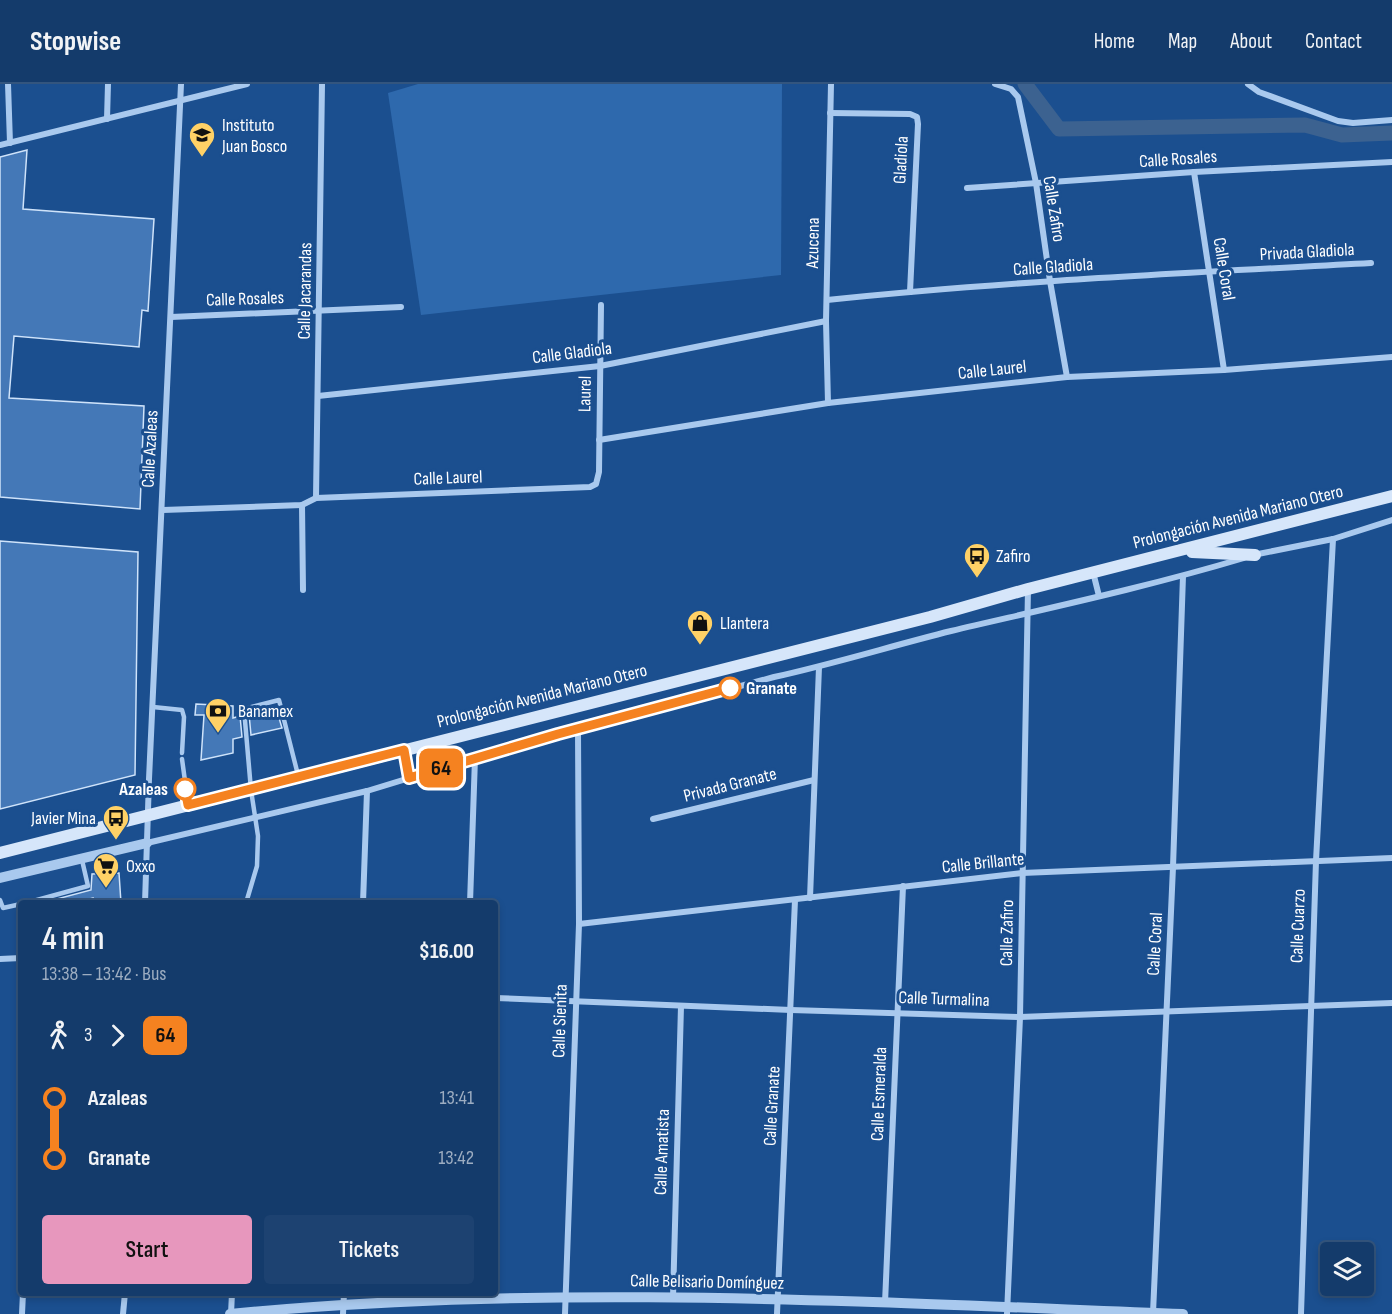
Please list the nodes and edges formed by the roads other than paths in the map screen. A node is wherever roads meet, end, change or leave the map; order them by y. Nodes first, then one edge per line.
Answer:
1 (8, 84) edge
2 (108, 84) edge
3 (181, 84) edge
4 (247, 84) edge
5 (322, 84) edge
6 (831, 84) edge
7 (995, 84) edge
8 (1248, 84) edge
9 (180, 101) junction
10 (830, 114) junction
11 (107, 119) junction
12 (1392, 120) edge
13 (10, 143) junction
14 (0, 145) edge
15 (1392, 162) edge
16 (1194, 172) junction
17 (1036, 183) junction
18 (967, 188) dead end
19 (1371, 263) dead end
20 (1209, 272) junction
21 (1050, 281) junction
22 (910, 292) junction
23 (827, 300) junction
24 (601, 305) dead end
25 (401, 308) dead end
26 (319, 312) junction
27 (171, 317) junction
28 (826, 321) junction
29 (1392, 357) edge
30 (600, 366) junction
31 (1224, 370) junction
32 (1067, 377) junction
33 (318, 396) junction
34 (828, 403) junction
35 (599, 440) junction
36 (596, 484) joint
37 (1392, 495) edge
38 (316, 498) junction
39 (302, 505) junction
40 (163, 510) junction
41 (1392, 520) edge
42 (1334, 538) junction
43 (1181, 551) junction
44 (1255, 555) junction
45 (1093, 572) junction
46 (1184, 576) junction
47 (1028, 589) junction
48 (303, 590) dead end
49 (1099, 596) junction
50 (1028, 613) junction
51 (819, 667) junction
52 (153, 707) junction
53 (578, 729) junction
54 (404, 750) junction
55 (182, 753) dead end
56 (475, 758) junction
57 (182, 759) dead end
58 (299, 778) junction
59 (409, 778) junction
60 (814, 780) junction
61 (251, 790) junction
62 (367, 791) junction
63 (188, 805) junction
64 (148, 815) junction
65 (254, 819) junction
66 (653, 819) dead end
67 (147, 843) junction
68 (0, 854) edge
69 (1392, 858) edge
70 (82, 860) junction
71 (1316, 861) junction
72 (1173, 867) junction
73 (1022, 873) junction
74 (0, 878) edge
75 (903, 886) junction
76 (810, 898) junction
77 (0, 900) edge
78 (37, 900) edge
79 (146, 900) edge
80 (247, 900) edge
81 (363, 900) edge
82 (470, 900) edge
83 (795, 900) junction
84 (18, 905) edge
85 (579, 924) junction
86 (18, 958) edge
87 (0, 959) edge
88 (498, 998) edge
89 (576, 1001) junction
90 (1392, 1003) edge
91 (681, 1006) junction
92 (1311, 1006) junction
93 (791, 1010) junction
94 (1167, 1011) junction
95 (898, 1013) junction
96 (1020, 1017) junction
97 (23, 1296) edge
98 (125, 1296) edge
99 (232, 1296) edge
100 (453, 1297) edge
101 (566, 1297) junction
102 (673, 1298) junction
103 (777, 1300) junction
104 (344, 1304) edge
105 (885, 1304) junction
106 (1008, 1311) edge
107 (1097, 1312) edge
108 (1153, 1313) edge
109 (22, 1314) edge
110 (123, 1314) edge
111 (230, 1314) edge
112 (565, 1314) edge
113 (777, 1314) edge
114 (1183, 1314) edge
115 (1301, 1314) edge

1 - 13 street
2 - 11 street
3 - 9 street, Calle Azaleas
4 - 9 street
5 - 26 street, Calle Jacarandas
6 - 10 street, Azucena
7 - 17 street, Calle Zafiro
8 - 12 street
9 - 11 street
9 - 27 street, Calle Azaleas
10 - 22 street, Gladiola
10 - 23 street, Azucena
11 - 13 street
13 - 14 street
15 - 16 street, Calle Rosales
16 - 17 street, Calle Rosales
16 - 20 street, Calle Coral
17 - 18 street, Calle Rosales
17 - 21 street, Calle Zafiro
19 - 20 street, Privada Gladiola
20 - 21 street, Calle Gladiola
20 - 31 street, Calle Coral
21 - 22 street, Calle Gladiola
21 - 32 street, Calle Zafiro
22 - 23 street, Calle Gladiola
23 - 28 street, Azucena
24 - 30 street, Laurel
25 - 26 street, Calle Rosales
26 - 27 street, Calle Rosales
26 - 33 street, Calle Jacarandas
27 - 40 street, Calle Azaleas
28 - 30 street, Calle Gladiola
28 - 34 street, Azucena
29 - 31 street, Calle Laurel
30 - 33 street, Calle Gladiola
30 - 35 street, Laurel
31 - 32 street, Calle Laurel
32 - 34 street, Calle Laurel
33 - 38 street, Calle Jacarandas
34 - 35 street, Calle Laurel
35 - 36 street, Laurel
36 - 38 street, Calle Laurel
37 - 43 main road, Prolongación Avenida Mariano Otero
38 - 39 street, Calle Laurel
39 - 40 street, Calle Laurel
39 - 48 street
40 - 52 street, Calle Azaleas
41 - 42 street
42 - 44 street
42 - 71 street, Calle Cuarzo
43 - 44 main road
43 - 45 main road, Prolongación Avenida Mariano Otero
44 - 46 street
45 - 47 main road, Prolongación Avenida Mariano Otero
45 - 49 street
46 - 49 street
46 - 72 street, Calle Coral
47 - 50 street, Calle Zafiro
47 - 54 main road, Prolongación Avenida Mariano Otero
49 - 50 street
50 - 51 street
50 - 73 street, Calle Zafiro
51 - 53 street
51 - 60 street
52 - 55 lane
52 - 64 street, Calle Azaleas
53 - 56 street
53 - 85 street, Calle Sienita
54 - 58 main road, Prolongación Avenida Mariano Otero
54 - 59 street
56 - 59 street
56 - 82 street
57 - 63 lane
58 - 61 main road, Prolongación Avenida Mariano Otero
58 - 61 lane
59 - 62 street
60 - 66 street, Privada Granate
60 - 76 street
61 - 63 main road, Prolongación Avenida Mariano Otero
61 - 65 lane
62 - 65 street
62 - 81 street
63 - 64 main road, Prolongación Avenida Mariano Otero
64 - 67 street, Calle Azaleas
64 - 68 main road, Prolongación Avenida Mariano Otero
65 - 67 street
65 - 80 lane
67 - 70 street
67 - 79 street, Calle Azaleas
69 - 71 street, Calle Brillante
70 - 74 street
70 - 78 lane
71 - 72 street, Calle Brillante
71 - 92 street, Calle Cuarzo
72 - 73 street, Calle Brillante
72 - 94 street, Calle Coral
73 - 75 street, Calle Brillante
73 - 96 street, Calle Zafiro
75 - 76 street, Calle Brillante
75 - 95 street, Calle Esmeralda
76 - 83 street, Calle Brillante
77 - 84 lane
83 - 85 street, Calle Brillante
83 - 93 street, Calle Granate
85 - 89 street, Calle Sienita
86 - 87 street
88 - 89 street, Calle Turmalina
89 - 91 street, Calle Turmalina
89 - 101 street, Calle Sienita
90 - 92 street, Calle Turmalina
91 - 93 street, Calle Turmalina
91 - 102 street, Calle Amatista
92 - 94 street, Calle Turmalina
92 - 115 street, Calle Cuarzo
93 - 95 street, Calle Turmalina
93 - 103 street, Calle Granate
94 - 96 street, Calle Turmalina
94 - 108 street, Calle Coral
95 - 96 street, Calle Turmalina
95 - 105 street, Calle Esmeralda
96 - 106 street, Calle Zafiro
97 - 109 street
98 - 110 street
99 - 111 street
100 - 101 street, Calle Belisario Domínguez
100 - 104 street, Calle Belisario Domínguez
101 - 102 street, Calle Belisario Domínguez
101 - 112 street, Calle Sienita
102 - 103 street, Calle Belisario Domínguez
103 - 105 street, Calle Belisario Domínguez
103 - 113 street, Calle Granate
104 - 111 street, Calle Belisario Domínguez
105 - 106 street, Calle Belisario Domínguez
106 - 107 street, Calle Belisario Domínguez
107 - 108 street, Calle Belisario Domínguez
108 - 114 street, Calle Belisario Domínguez

